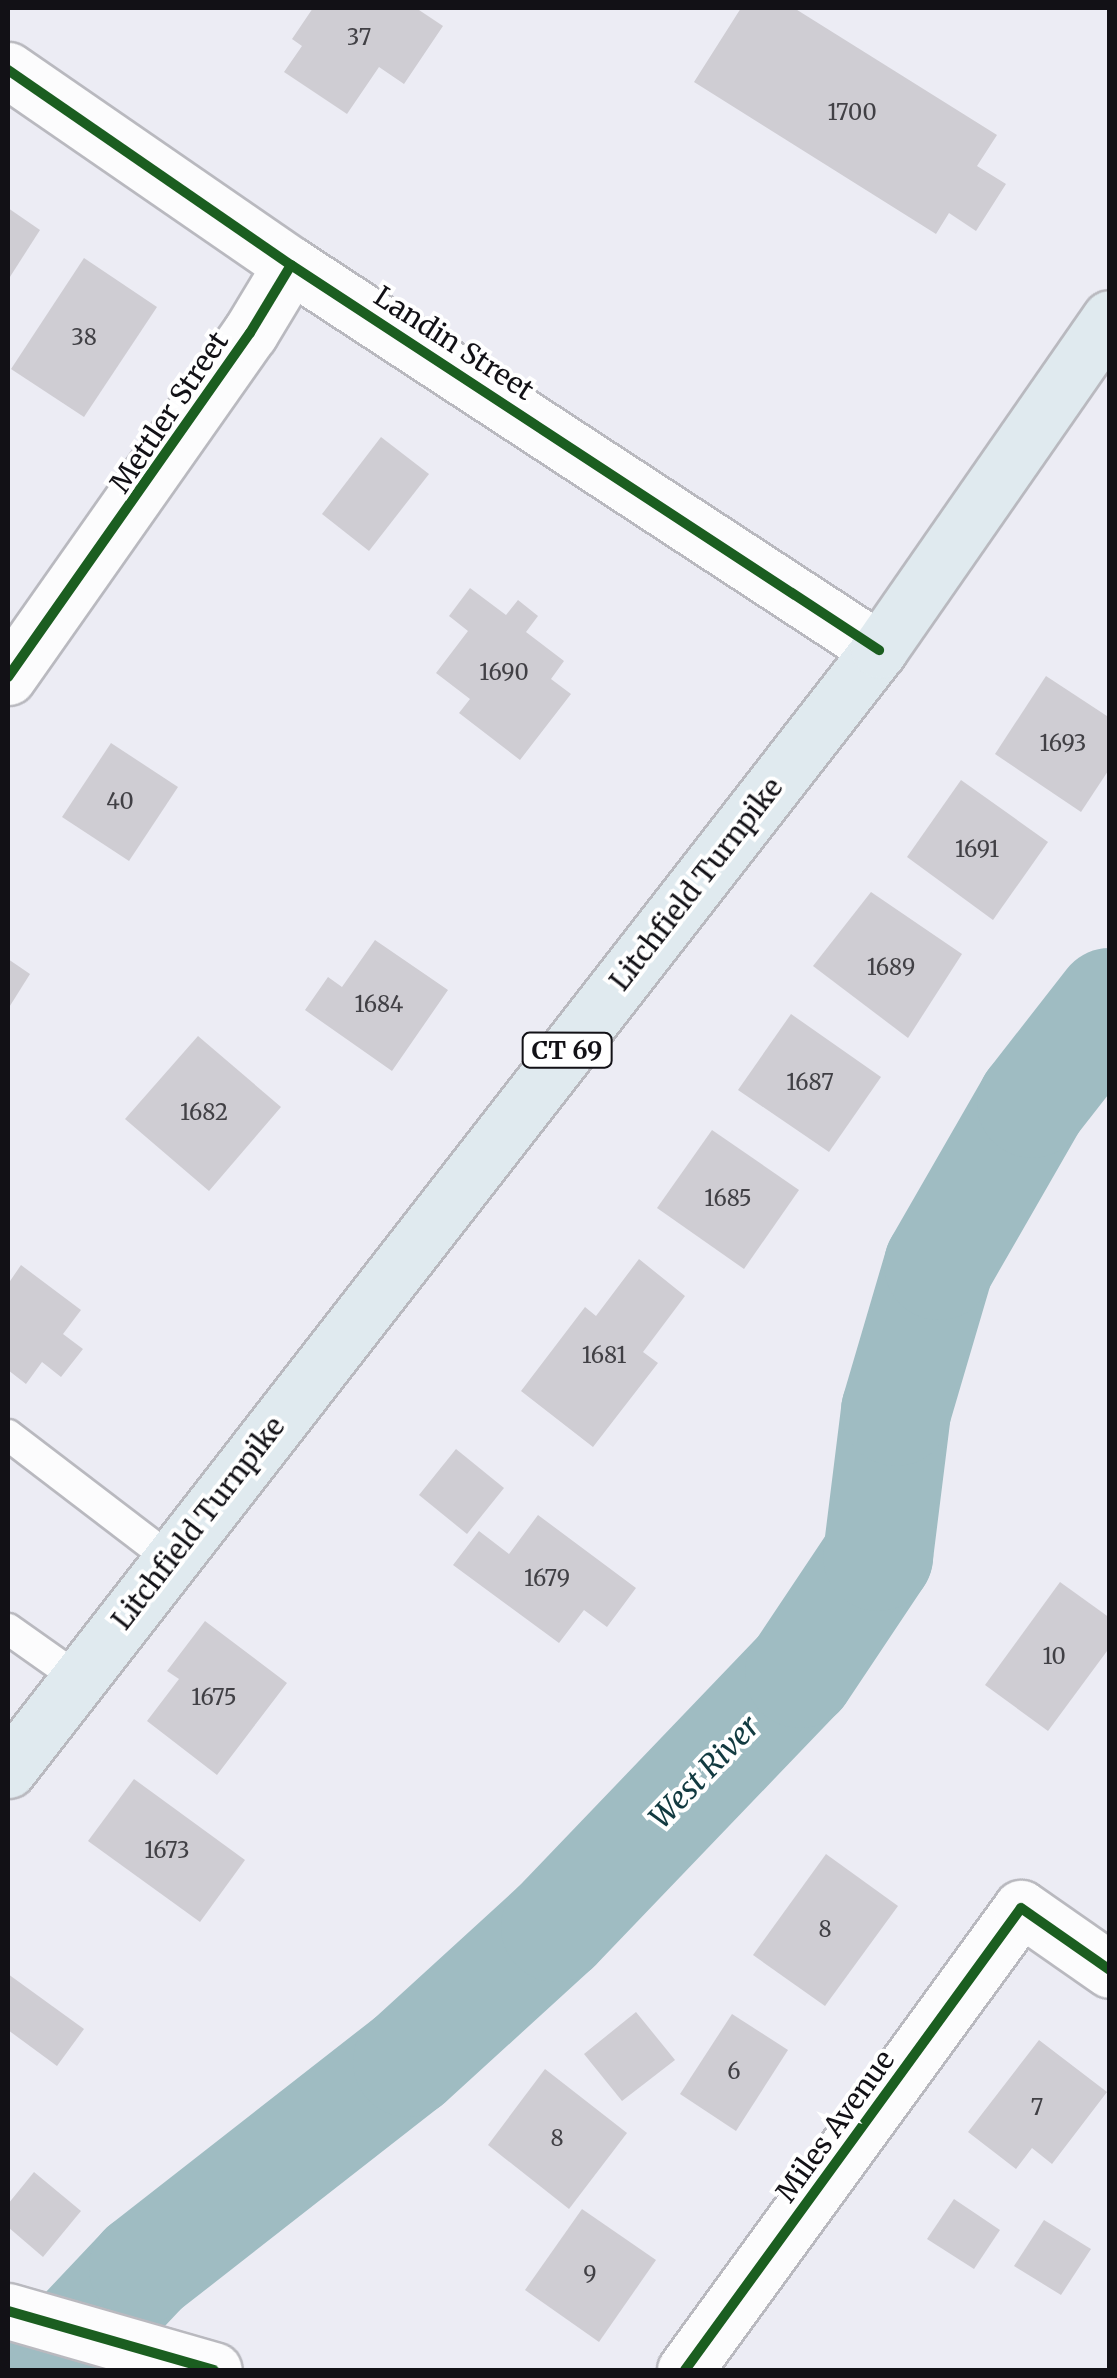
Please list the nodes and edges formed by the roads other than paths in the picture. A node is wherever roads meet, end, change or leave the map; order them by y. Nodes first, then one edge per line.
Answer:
1 (8, 70) edge
2 (291, 265) junction
3 (1110, 318) edge
4 (879, 650) junction
5 (8, 678) edge
6 (8, 1435) edge
7 (170, 1559) junction
8 (8, 1628) edge
9 (76, 1677) junction
10 (8, 1770) edge
11 (1110, 1970) edge
12 (8, 2311) edge
13 (200, 2367) edge
14 (685, 2370) edge

1 - 2 street, Landin Street
2 - 4 street, Landin Street
2 - 5 street, Mettler Street
3 - 4 main road, Litchfield Turnpike / CT 69
4 - 7 main road, Litchfield Turnpike / CT 69
6 - 7 lane
7 - 9 main road, Litchfield Turnpike / CT 69
8 - 9 lane
9 - 10 main road, Litchfield Turnpike / CT 69
11 - 14 street, Miles Avenue
12 - 13 street

